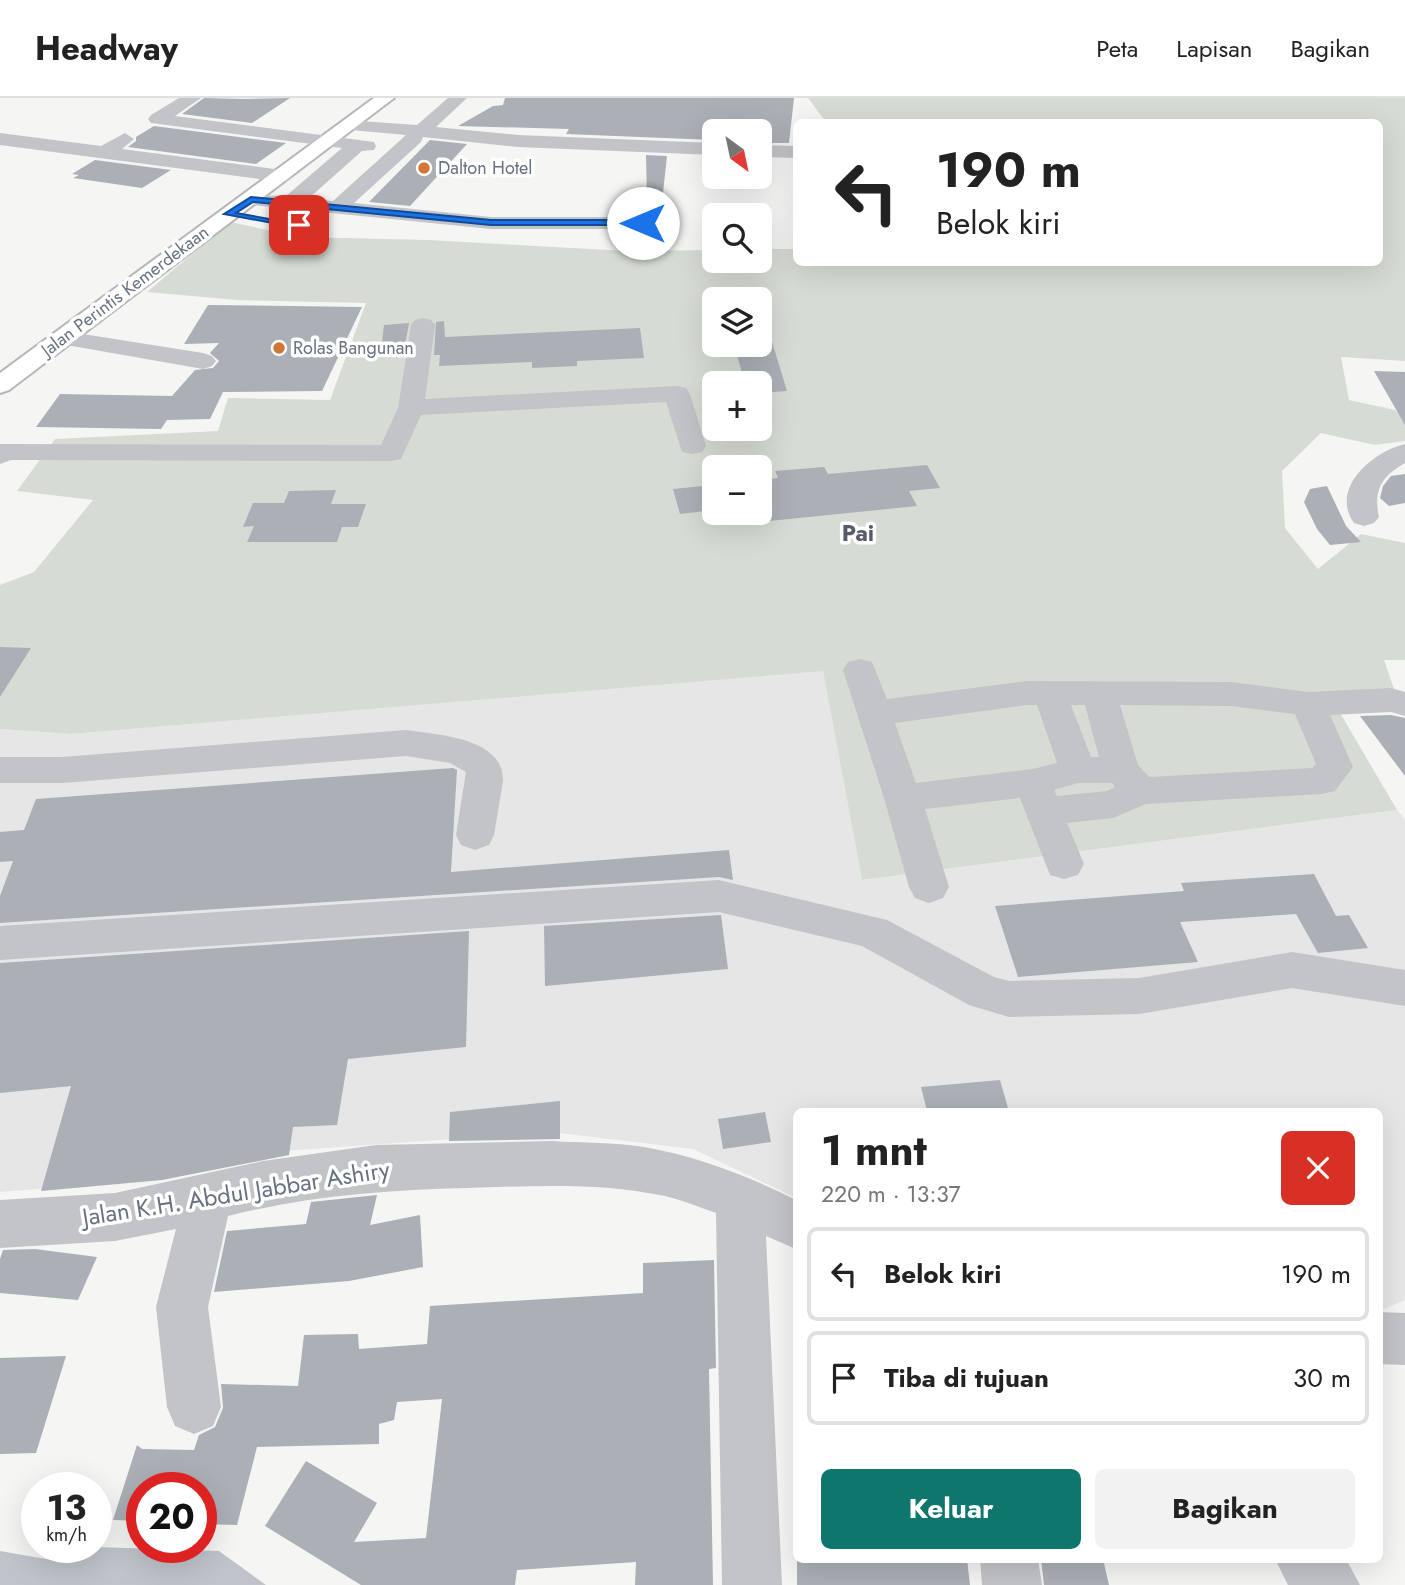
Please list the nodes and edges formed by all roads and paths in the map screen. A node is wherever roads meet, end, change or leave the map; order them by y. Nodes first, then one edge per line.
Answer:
1 (192, 98) edge
2 (385, 98) edge
3 (456, 98) edge
4 (157, 119) junction
5 (351, 124) junction
6 (0, 139) edge
7 (411, 140) junction
8 (328, 142) junction
9 (357, 145) junction
10 (702, 149) edge
11 (772, 151) edge
12 (104, 152) junction
13 (793, 152) edge
14 (282, 176) junction
15 (251, 199) junction
16 (514, 199) dead end
17 (542, 202) dead end
18 (336, 209) junction
19 (298, 212) junction
20 (228, 214) junction
21 (642, 218) dead end
22 (497, 223) junction
23 (415, 237) dead end
24 (592, 243) dead end
25 (423, 325) dead end
26 (64, 338) junction
27 (203, 361) dead end
28 (6, 376) edge
29 (411, 408) junction
30 (692, 446) dead end
31 (1405, 452) edge
32 (0, 456) edge
33 (1364, 517) dead end
34 (860, 670) dead end
35 (1099, 693) junction
36 (1051, 694) junction
37 (1308, 704) junction
38 (1405, 704) edge
39 (876, 713) junction
40 (1078, 769) junction
41 (0, 770) edge
42 (1130, 781) junction
43 (1040, 797) junction
44 (903, 798) junction
45 (475, 835) dead end
46 (1064, 864) dead end
47 (929, 887) dead end
48 (0, 943) edge
49 (1405, 988) edge
50 (740, 1197) junction
51 (208, 1198) junction
52 (0, 1224) edge
53 (793, 1224) edge
54 (1383, 1338) edge
55 (1405, 1339) edge
56 (194, 1407) dead end
57 (1009, 1563) edge
58 (1308, 1563) edge
59 (752, 1585) edge
60 (1012, 1585) edge
61 (1330, 1585) edge

1 - 4 street
2 - 5 highway, Jalan Perintis Kemerdekaan
3 - 7 street
4 - 8 street
4 - 12 street
5 - 7 street
5 - 8 highway, Jalan Perintis Kemerdekaan
6 - 12 street
7 - 9 street
7 - 10 street
7 - 18 street
8 - 9 street
8 - 14 highway, Jalan Perintis Kemerdekaan
9 - 19 street
11 - 13 street
12 - 14 street
14 - 15 highway, Jalan Perintis Kemerdekaan
15 - 19 street
15 - 20 highway, Jalan Perintis Kemerdekaan
16 - 22 street
17 - 22 street
18 - 19 street
18 - 22 street
19 - 20 street
20 - 26 highway, Jalan Perintis Kemerdekaan
21 - 22 street
23 - 24 street
25 - 29 street
26 - 27 street
26 - 28 highway, Jalan Perintis Kemerdekaan
29 - 30 street
29 - 32 street
31 - 33 street
34 - 39 street
35 - 36 street
35 - 37 street
35 - 42 street
36 - 39 street
36 - 40 street
37 - 38 street
37 - 42 street
39 - 44 street
40 - 42 street
40 - 43 street
41 - 45 street
42 - 43 street
43 - 44 street
43 - 46 street
44 - 47 street
48 - 49 street
50 - 51 street, Jalan K.H. Abdul Jabbar Ashiry
50 - 53 street, Jalan K.H. Abdul Jabbar Ashiry
50 - 59 street
51 - 52 street, Jalan K.H. Abdul Jabbar Ashiry
51 - 56 street
54 - 55 street
57 - 60 street
58 - 61 street

